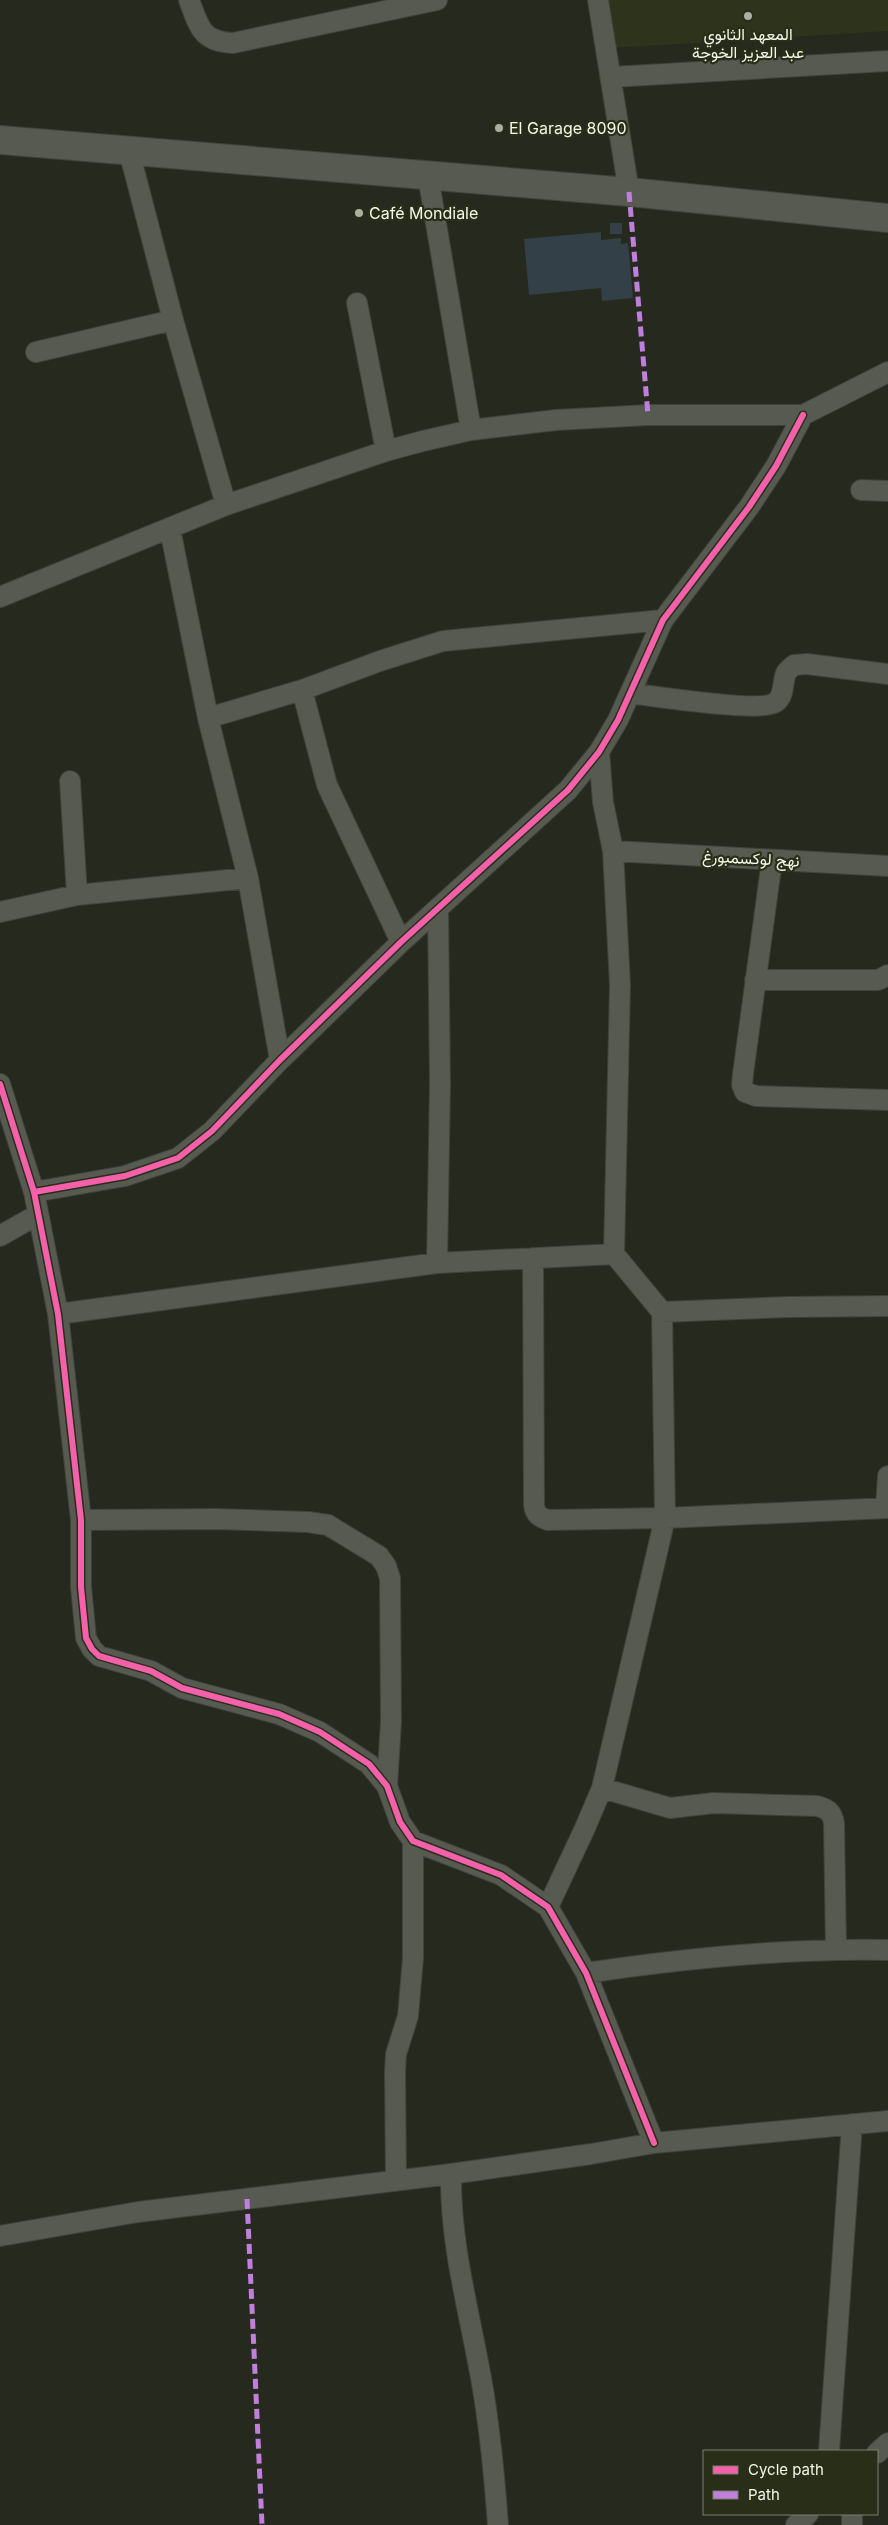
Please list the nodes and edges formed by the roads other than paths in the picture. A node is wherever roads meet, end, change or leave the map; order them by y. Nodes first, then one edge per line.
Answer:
1 (189, 0) edge
2 (437, 0) edge
3 (598, 0) edge
4 (888, 62) edge
5 (612, 77) junction
6 (0, 140) edge
7 (129, 151) junction
8 (428, 176) junction
9 (629, 192) junction
10 (888, 218) edge
11 (356, 303) dead end
12 (173, 320) junction
13 (36, 352) dead end
14 (888, 372) edge
15 (803, 415) junction
16 (471, 430) junction
17 (386, 451) junction
18 (861, 490) dead end
19 (888, 491) edge
20 (226, 505) junction
21 (170, 529) junction
22 (0, 597) edge
23 (663, 620) junction
24 (888, 674) edge
25 (302, 690) junction
26 (630, 693) junction
27 (208, 718) junction
28 (599, 752) junction
29 (70, 781) dead end
30 (613, 850) junction
31 (772, 860) junction
32 (888, 866) edge
33 (248, 878) junction
34 (77, 895) junction
35 (438, 909) junction
36 (0, 912) edge
37 (401, 942) junction
38 (888, 975) edge
39 (755, 980) junction
40 (280, 1060) junction
41 (0, 1084) edge
42 (888, 1100) edge
43 (34, 1192) junction
44 (37, 1215) junction
45 (0, 1236) edge
46 (614, 1254) junction
47 (533, 1258) junction
48 (437, 1263) junction
49 (888, 1306) edge
50 (662, 1312) junction
51 (58, 1314) junction
52 (888, 1476) edge
53 (887, 1508) edge
54 (665, 1518) junction
55 (81, 1520) junction
56 (387, 1786) junction
57 (602, 1788) junction
58 (413, 1841) junction
59 (548, 1907) junction
60 (836, 1949) junction
61 (888, 1950) edge
62 (586, 1973) junction
63 (888, 2121) edge
64 (852, 2124) junction
65 (654, 2142) junction
66 (451, 2174) junction
67 (396, 2181) junction
68 (0, 2236) edge
69 (888, 2443) edge
70 (829, 2450) edge
71 (878, 2452) edge
72 (807, 2515) edge
73 (498, 2525) edge
74 (796, 2525) edge

1 - 2 street
3 - 5 street
4 - 5 street
5 - 9 street
6 - 7 street
7 - 8 street
7 - 12 street
8 - 9 street
8 - 16 street
9 - 10 street
11 - 17 street
12 - 13 street
12 - 20 street
14 - 15 street
15 - 16 street
15 - 23 street
16 - 17 street
17 - 20 street
18 - 19 street
20 - 21 street
21 - 22 street
21 - 27 street
23 - 25 street
23 - 26 street
24 - 26 street
25 - 27 street
25 - 37 street
26 - 28 street
27 - 33 street
28 - 30 street
28 - 35 street
29 - 34 street
30 - 31 street, نهج لوكسمبورغ
30 - 46 street
31 - 32 street, نهج لوكسمبورغ
31 - 39 street
33 - 34 street
33 - 40 street
34 - 36 street
35 - 37 street
35 - 48 street
37 - 40 street
38 - 39 street
39 - 42 street
40 - 43 street
41 - 43 street
43 - 44 street
44 - 45 street
44 - 51 street
46 - 47 street
46 - 50 street
47 - 48 street
47 - 54 street
48 - 51 street
49 - 50 street
50 - 54 street
51 - 55 street
52 - 53 street
53 - 54 street
54 - 57 street
55 - 56 street
55 - 56 street
56 - 58 street
57 - 59 street
57 - 60 street
58 - 59 street
58 - 67 street
59 - 62 street
60 - 61 street
60 - 62 street
62 - 65 street
63 - 64 street
64 - 65 street
64 - 70 street
65 - 66 street
66 - 67 street
66 - 73 street
67 - 68 street
69 - 71 street
72 - 74 street

